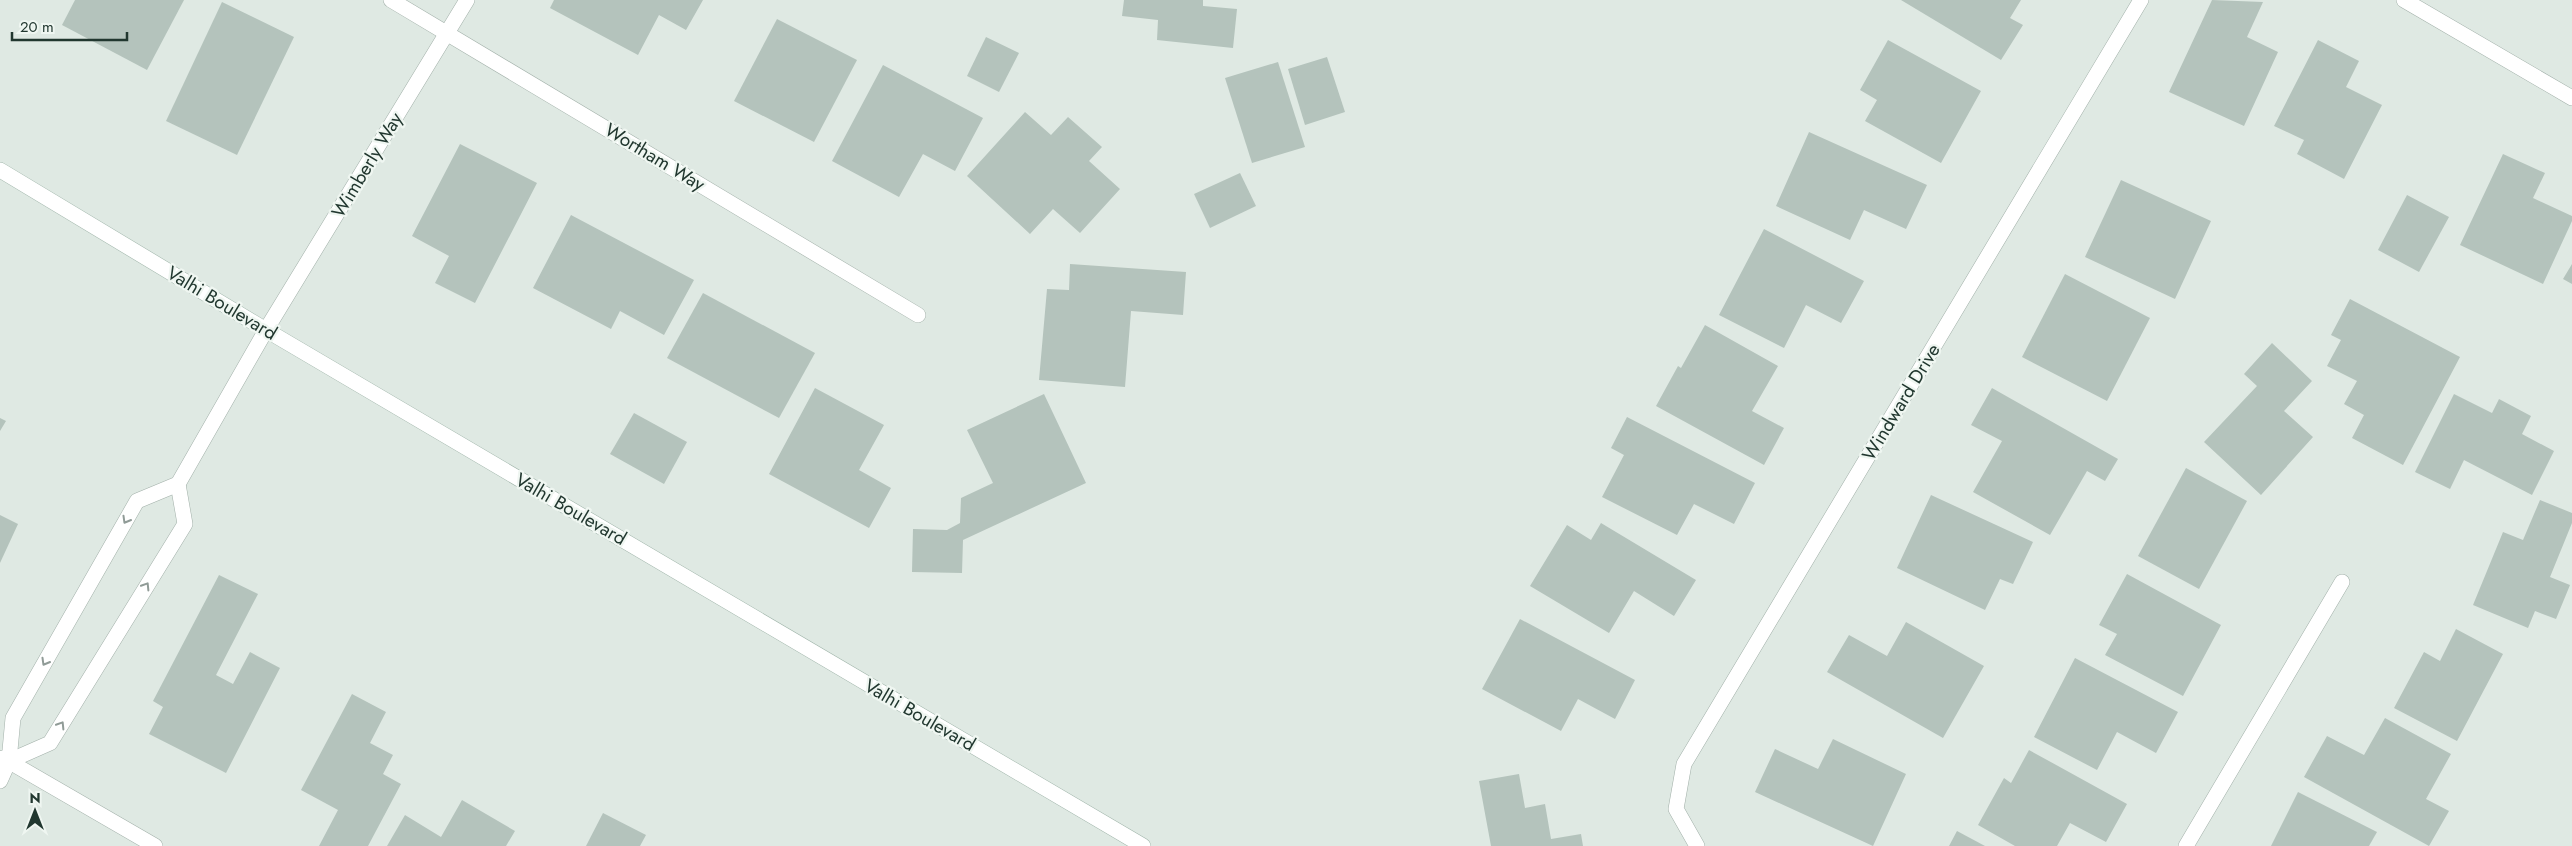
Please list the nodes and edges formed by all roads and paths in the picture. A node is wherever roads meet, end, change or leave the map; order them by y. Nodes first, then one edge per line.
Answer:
1 (391, 0) edge
2 (467, 0) edge
3 (2141, 0) edge
4 (2404, 0) edge
5 (448, 33) junction
6 (2572, 98) edge
7 (0, 170) edge
8 (918, 315) dead end
9 (266, 330) junction
10 (178, 484) junction
11 (2342, 582) dead end
12 (4, 759) edge
13 (0, 781) edge
14 (156, 846) edge
15 (1142, 846) edge
16 (1698, 846) edge
17 (2186, 846) edge

1 - 5 street, Wortham Way
2 - 5 street, Wimberly Way
3 - 16 street, Windward Drive
4 - 6 street
5 - 8 street, Wortham Way
5 - 9 street, Wimberly Way
7 - 9 street, Valhi Boulevard
9 - 10 street, Wimberly Way
9 - 15 street, Valhi Boulevard
10 -> 12 street
12 -> 10 street
11 - 17 street
12 - 13 street
12 - 14 street

